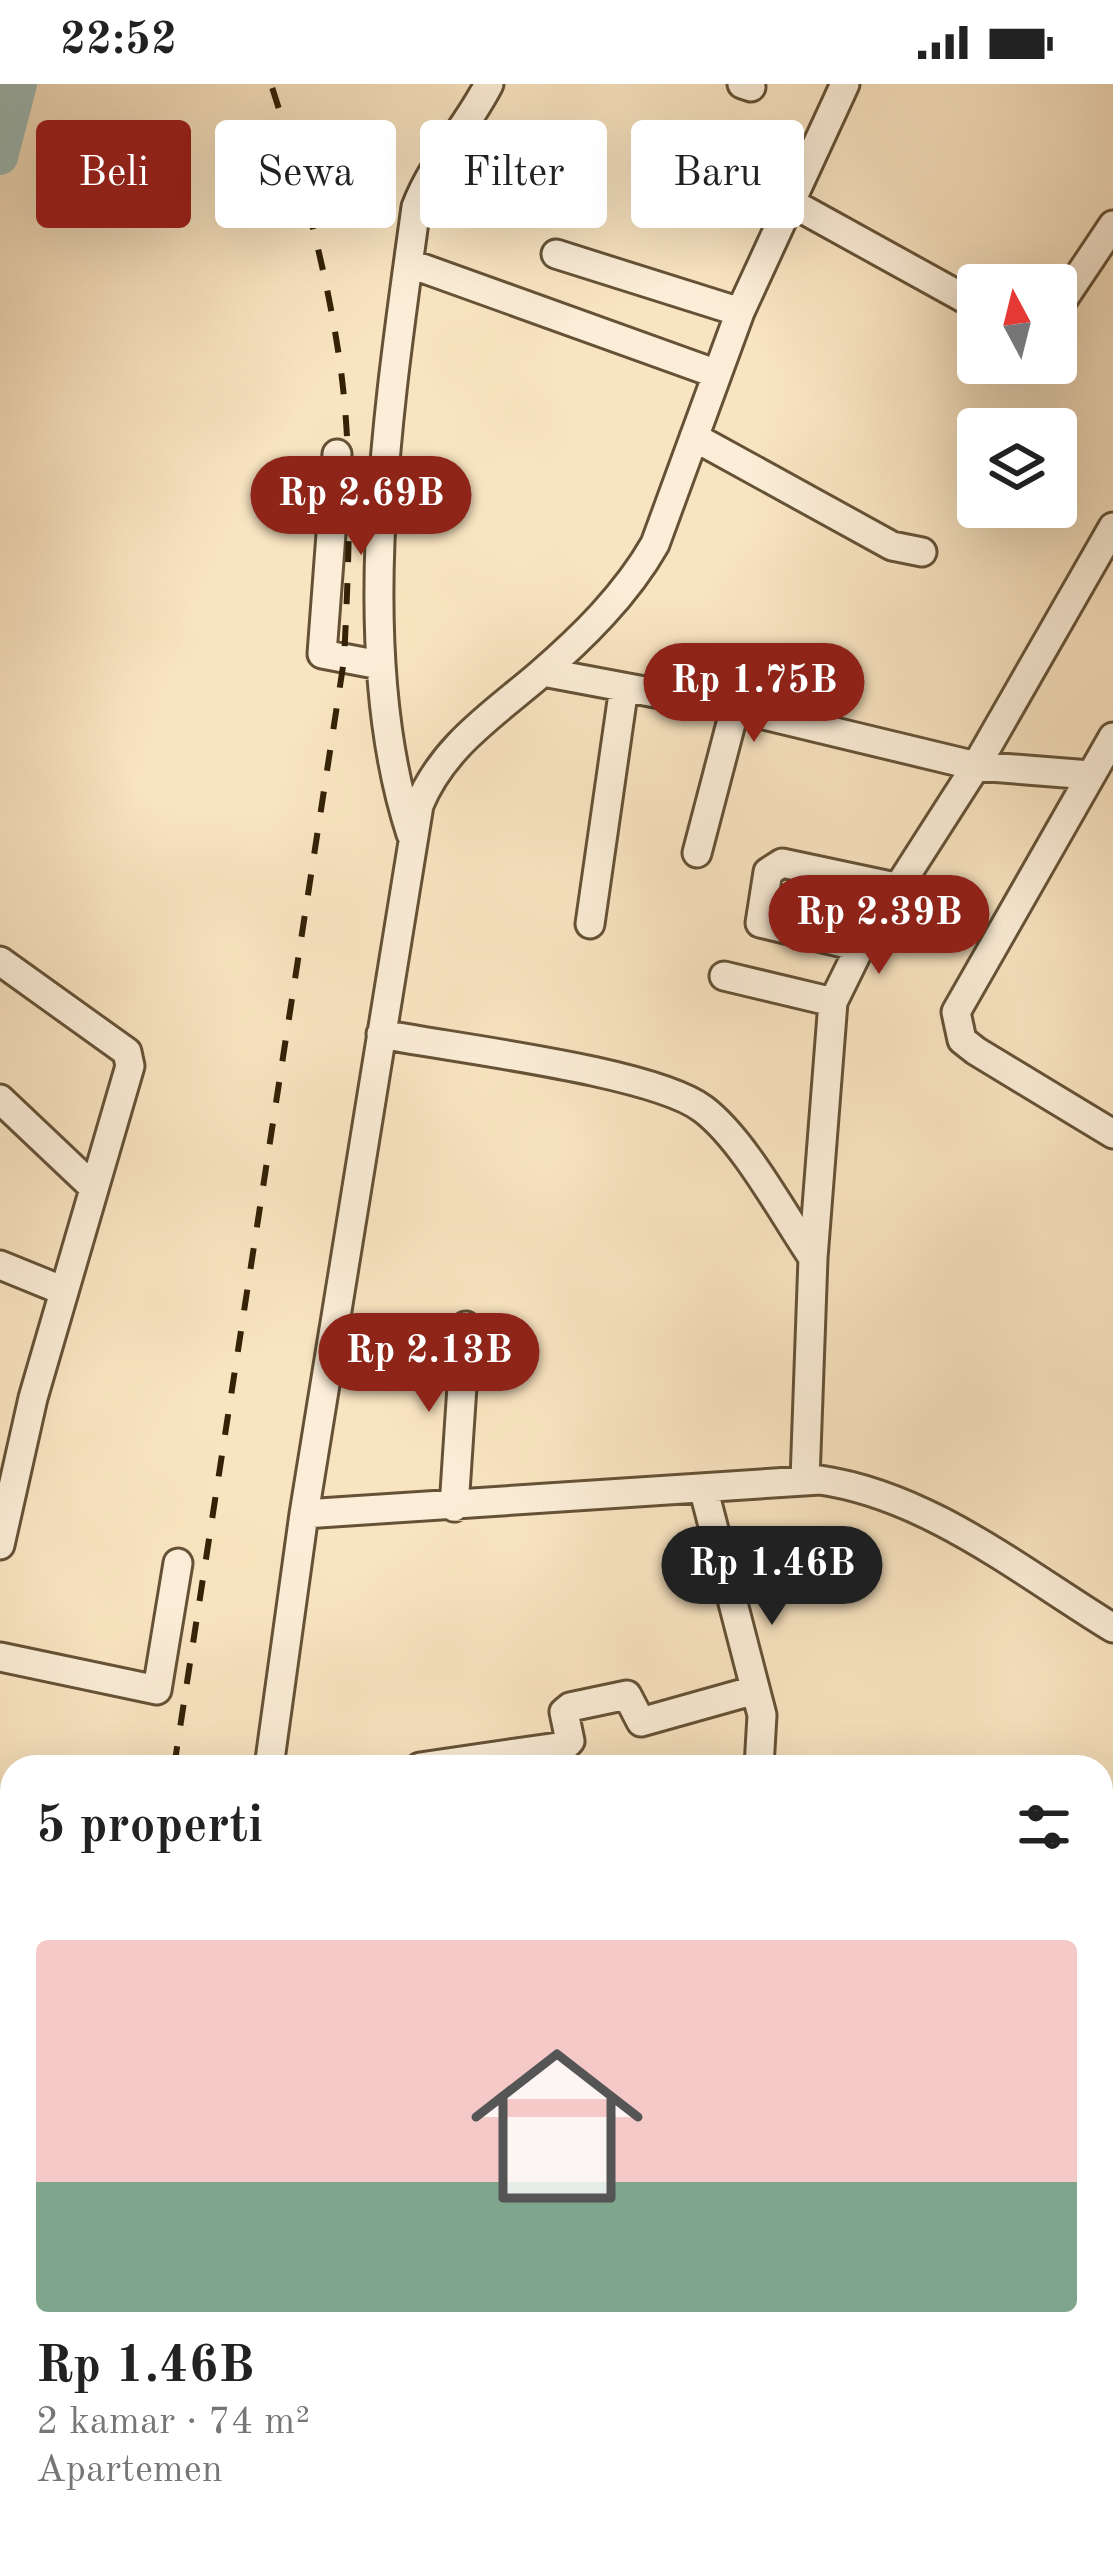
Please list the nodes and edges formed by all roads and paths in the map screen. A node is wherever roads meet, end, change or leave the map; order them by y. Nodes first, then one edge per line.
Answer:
1 (490, 84) edge
2 (845, 84) edge
3 (804, 167) edge
4 (804, 209) edge
5 (1113, 225) edge
6 (776, 228) edge
7 (556, 254) dead end
8 (411, 264) junction
9 (1077, 271) edge
10 (957, 294) edge
11 (740, 312) junction
12 (717, 374) junction
13 (694, 437) junction
14 (337, 454) dead end
15 (1113, 527) edge
16 (922, 551) dead end
17 (380, 665) junction
18 (543, 672) junction
19 (624, 687) junction
20 (735, 708) junction
21 (1111, 744) edge
22 (976, 766) junction
23 (1090, 775) junction
24 (412, 838) junction
25 (697, 853) dead end
26 (895, 887) junction
27 (590, 924) dead end
28 (860, 947) junction
29 (0, 961) edge
30 (724, 976) dead end
31 (833, 1002) junction
32 (381, 1034) junction
33 (0, 1099) edge
34 (1113, 1134) edge
35 (94, 1188) junction
36 (813, 1258) junction
37 (0, 1265) edge
38 (64, 1291) junction
39 (466, 1326) dead end
40 (805, 1480) junction
41 (704, 1491) junction
42 (5, 1492) edge
43 (454, 1507) junction
44 (304, 1514) junction
45 (0, 1545) edge
46 (178, 1563) dead end
47 (1113, 1628) edge
48 (0, 1657) edge
49 (755, 1690) junction
50 (271, 1755) edge
51 (503, 1755) edge
52 (760, 1755) edge

1 - 8 street
2 - 3 street
4 - 10 street
5 - 9 street
6 - 11 street
7 - 11 street
8 - 12 street
8 - 17 street
11 - 12 street
12 - 13 street
13 - 16 street
13 - 18 street
14 - 17 street
15 - 22 street
17 - 24 street
18 - 19 street
18 - 24 street
19 - 20 street
19 - 27 street
20 - 22 street
20 - 25 street
21 - 23 street
22 - 23 street
22 - 26 street
23 - 34 street
24 - 32 street
26 - 28 street
26 - 28 street
28 - 31 street
29 - 35 street
30 - 31 street
31 - 36 street
32 - 36 street
32 - 44 street
33 - 35 street
35 - 38 street
36 - 40 street
37 - 38 street
38 - 42 street
39 - 43 street
40 - 41 street
40 - 47 street
41 - 43 street
41 - 49 street
42 - 45 street
43 - 44 street
44 - 50 street
46 - 48 street
49 - 51 street
49 - 52 street

